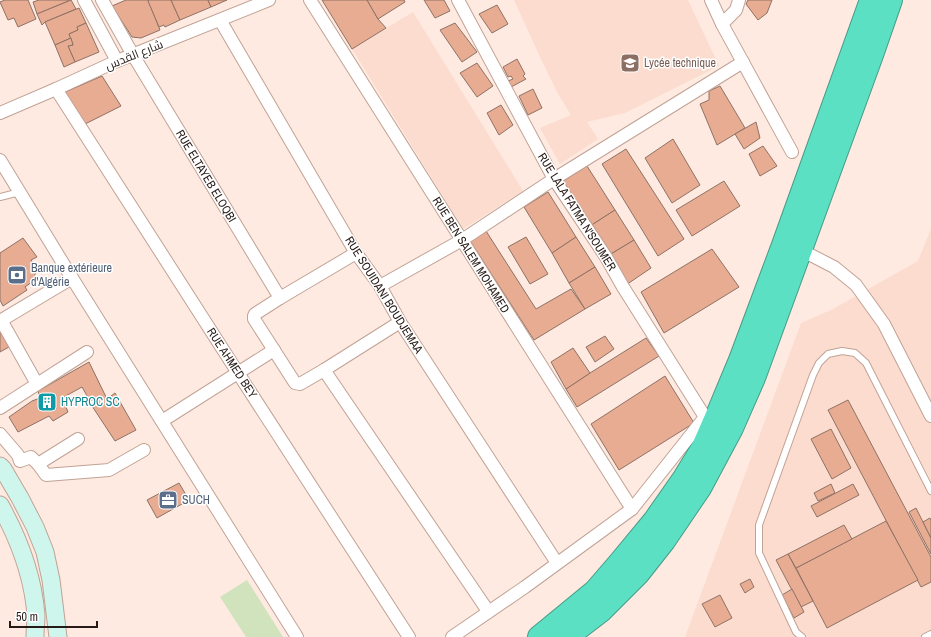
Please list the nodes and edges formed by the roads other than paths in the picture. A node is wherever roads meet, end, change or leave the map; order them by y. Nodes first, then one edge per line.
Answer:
1 (84, 0) edge
2 (102, 0) edge
3 (269, 0) edge
4 (310, 0) edge
5 (458, 0) edge
6 (711, 0) edge
7 (739, 0) edge
8 (872, 0) edge
9 (891, 0) edge
10 (220, 20) junction
11 (722, 24) junction
12 (133, 55) junction
13 (117, 61) junction
14 (743, 62) junction
15 (56, 89) junction
16 (0, 113) edge
17 (792, 152) dead end
18 (0, 160) edge
19 (554, 179) junction
20 (20, 192) junction
21 (0, 196) edge
22 (462, 240) junction
23 (792, 247) junction
24 (356, 253) junction
25 (72, 278) junction
26 (380, 286) junction
27 (280, 298) junction
28 (0, 321) edge
29 (400, 322) junction
30 (274, 350) junction
31 (87, 352) dead end
32 (324, 370) junction
33 (238, 373) junction
34 (37, 384) junction
35 (0, 408) edge
36 (931, 416) edge
37 (162, 421) junction
38 (0, 434) edge
39 (78, 439) dead end
40 (144, 450) dead end
41 (38, 464) junction
42 (0, 466) edge
43 (931, 491) edge
44 (0, 505) edge
45 (632, 509) junction
46 (557, 563) junction
47 (488, 611) junction
48 (931, 634) edge
49 (34, 637) edge
50 (58, 637) edge
51 (297, 637) edge
52 (409, 637) edge
53 (452, 637) edge
54 (539, 637) edge
55 (567, 637) edge
56 (802, 637) edge
57 (925, 637) edge

1 - 13 street
2 - 12 street, RUE ELTAYEB ELOQBI
3 - 10 street, شارع القدس
4 - 22 street, RUE BEN SALEM MOHAMED
5 - 19 street, RUE LALA FATMA N'SOUMER
6 - 11 street
7 - 11 street
8 - 23 highway
9 - 23 highway
10 - 12 street, شارع القدس
10 - 24 street, RUE SOUIDANI BOUDJEMAA
11 - 14 street
12 - 13 street, شارع القدس
12 - 27 street, RUE ELTAYEB ELOQBI
13 - 15 street, شارع القدس
14 - 17 street
14 - 19 street
15 - 16 street, شارع القدس
15 - 33 street, RUE AHMED BEY
18 - 20 street
19 - 22 street
19 - 45 street, RUE LALA FATMA N'SOUMER
20 - 21 lane
20 - 25 street
22 - 26 street
22 - 45 street, RUE BEN SALEM MOHAMED
23 - 36 street
23 - 54 highway
23 - 55 highway
24 - 26 street, RUE SOUIDANI BOUDJEMAA
24 - 27 street
25 - 28 street
25 - 37 street
26 - 29 street, RUE SOUIDANI BOUDJEMAA
27 - 30 street
28 - 34 street
29 - 32 street
29 - 46 street, RUE SOUIDANI BOUDJEMAA
30 - 32 street
30 - 33 street
31 - 34 street
32 - 47 street
33 - 37 street
33 - 52 street, RUE AHMED BEY
34 - 35 street
37 - 51 street
38 - 41 street
39 - 41 street
40 - 41 street
42 - 50 main road
43 - 56 lane
44 - 49 main road
45 - 46 street
46 - 47 street
47 - 53 street
48 - 57 lane

